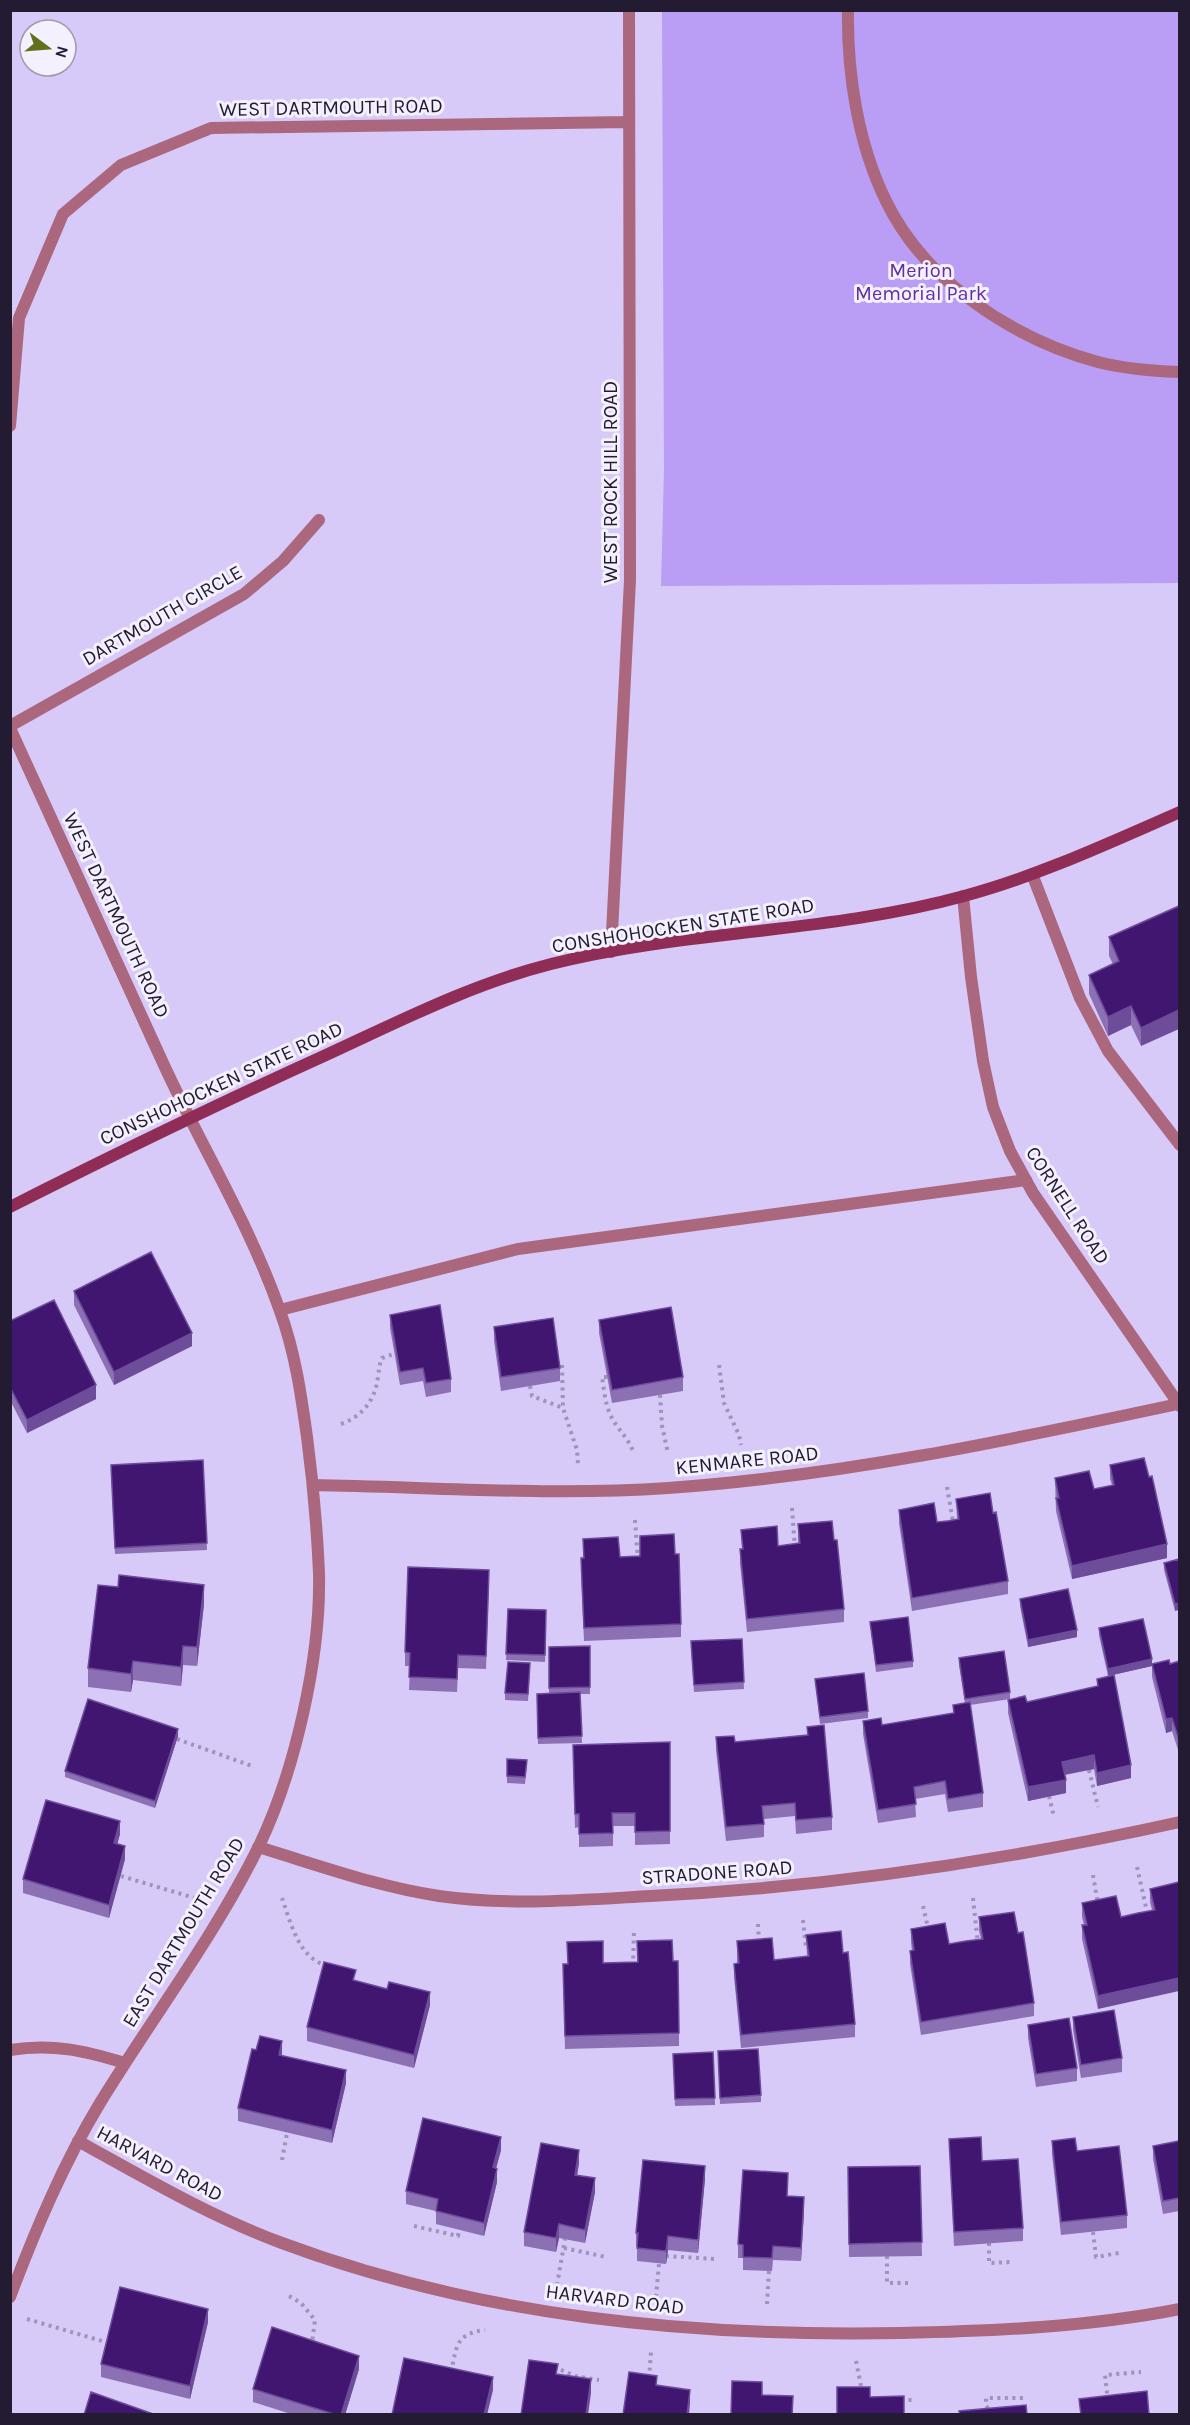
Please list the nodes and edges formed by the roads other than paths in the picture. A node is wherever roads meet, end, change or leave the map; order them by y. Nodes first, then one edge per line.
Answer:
1 (629, 10) edge
2 (848, 10) edge
3 (629, 122) junction
4 (1179, 372) edge
5 (10, 426) edge
6 (319, 520) dead end
7 (10, 727) edge
8 (1179, 812) edge
9 (1032, 874) junction
10 (963, 896) junction
11 (611, 952) junction
12 (191, 1118) junction
13 (1179, 1145) edge
14 (1026, 1180) junction
15 (10, 1207) edge
16 (280, 1310) junction
17 (1179, 1405) edge
18 (313, 1485) junction
19 (1179, 1822) edge
20 (258, 1846) junction
21 (10, 2050) edge
22 (125, 2063) junction
23 (78, 2141) junction
24 (10, 2297) edge
25 (1179, 2309) edge

1 - 3 street, WEST ROCK HILL ROAD
2 - 4 street
3 - 5 street, WEST DARTMOUTH ROAD
3 - 11 street, WEST ROCK HILL ROAD
6 - 7 street, DARTMOUTH CIRCLE
7 - 12 street, WEST DARTMOUTH ROAD
8 - 9 main road, CONSHOHOCKEN STATE ROAD
9 - 10 main road, CONSHOHOCKEN STATE ROAD
9 - 13 street
10 - 11 main road, CONSHOHOCKEN STATE ROAD
10 - 14 street, CORNELL ROAD
11 - 12 main road, CONSHOHOCKEN STATE ROAD
12 - 15 main road, CONSHOHOCKEN STATE ROAD
12 - 16 street, EAST DARTMOUTH ROAD
14 - 16 street
14 - 17 street, CORNELL ROAD
16 - 18 street, EAST DARTMOUTH ROAD
17 - 18 street, KENMARE ROAD
18 - 20 street, EAST DARTMOUTH ROAD
19 - 20 street, STRADONE ROAD
20 - 22 street, EAST DARTMOUTH ROAD
21 - 22 street
22 - 23 street, EAST DARTMOUTH ROAD
23 - 24 street, EAST DARTMOUTH ROAD
23 - 25 street, HARVARD ROAD

